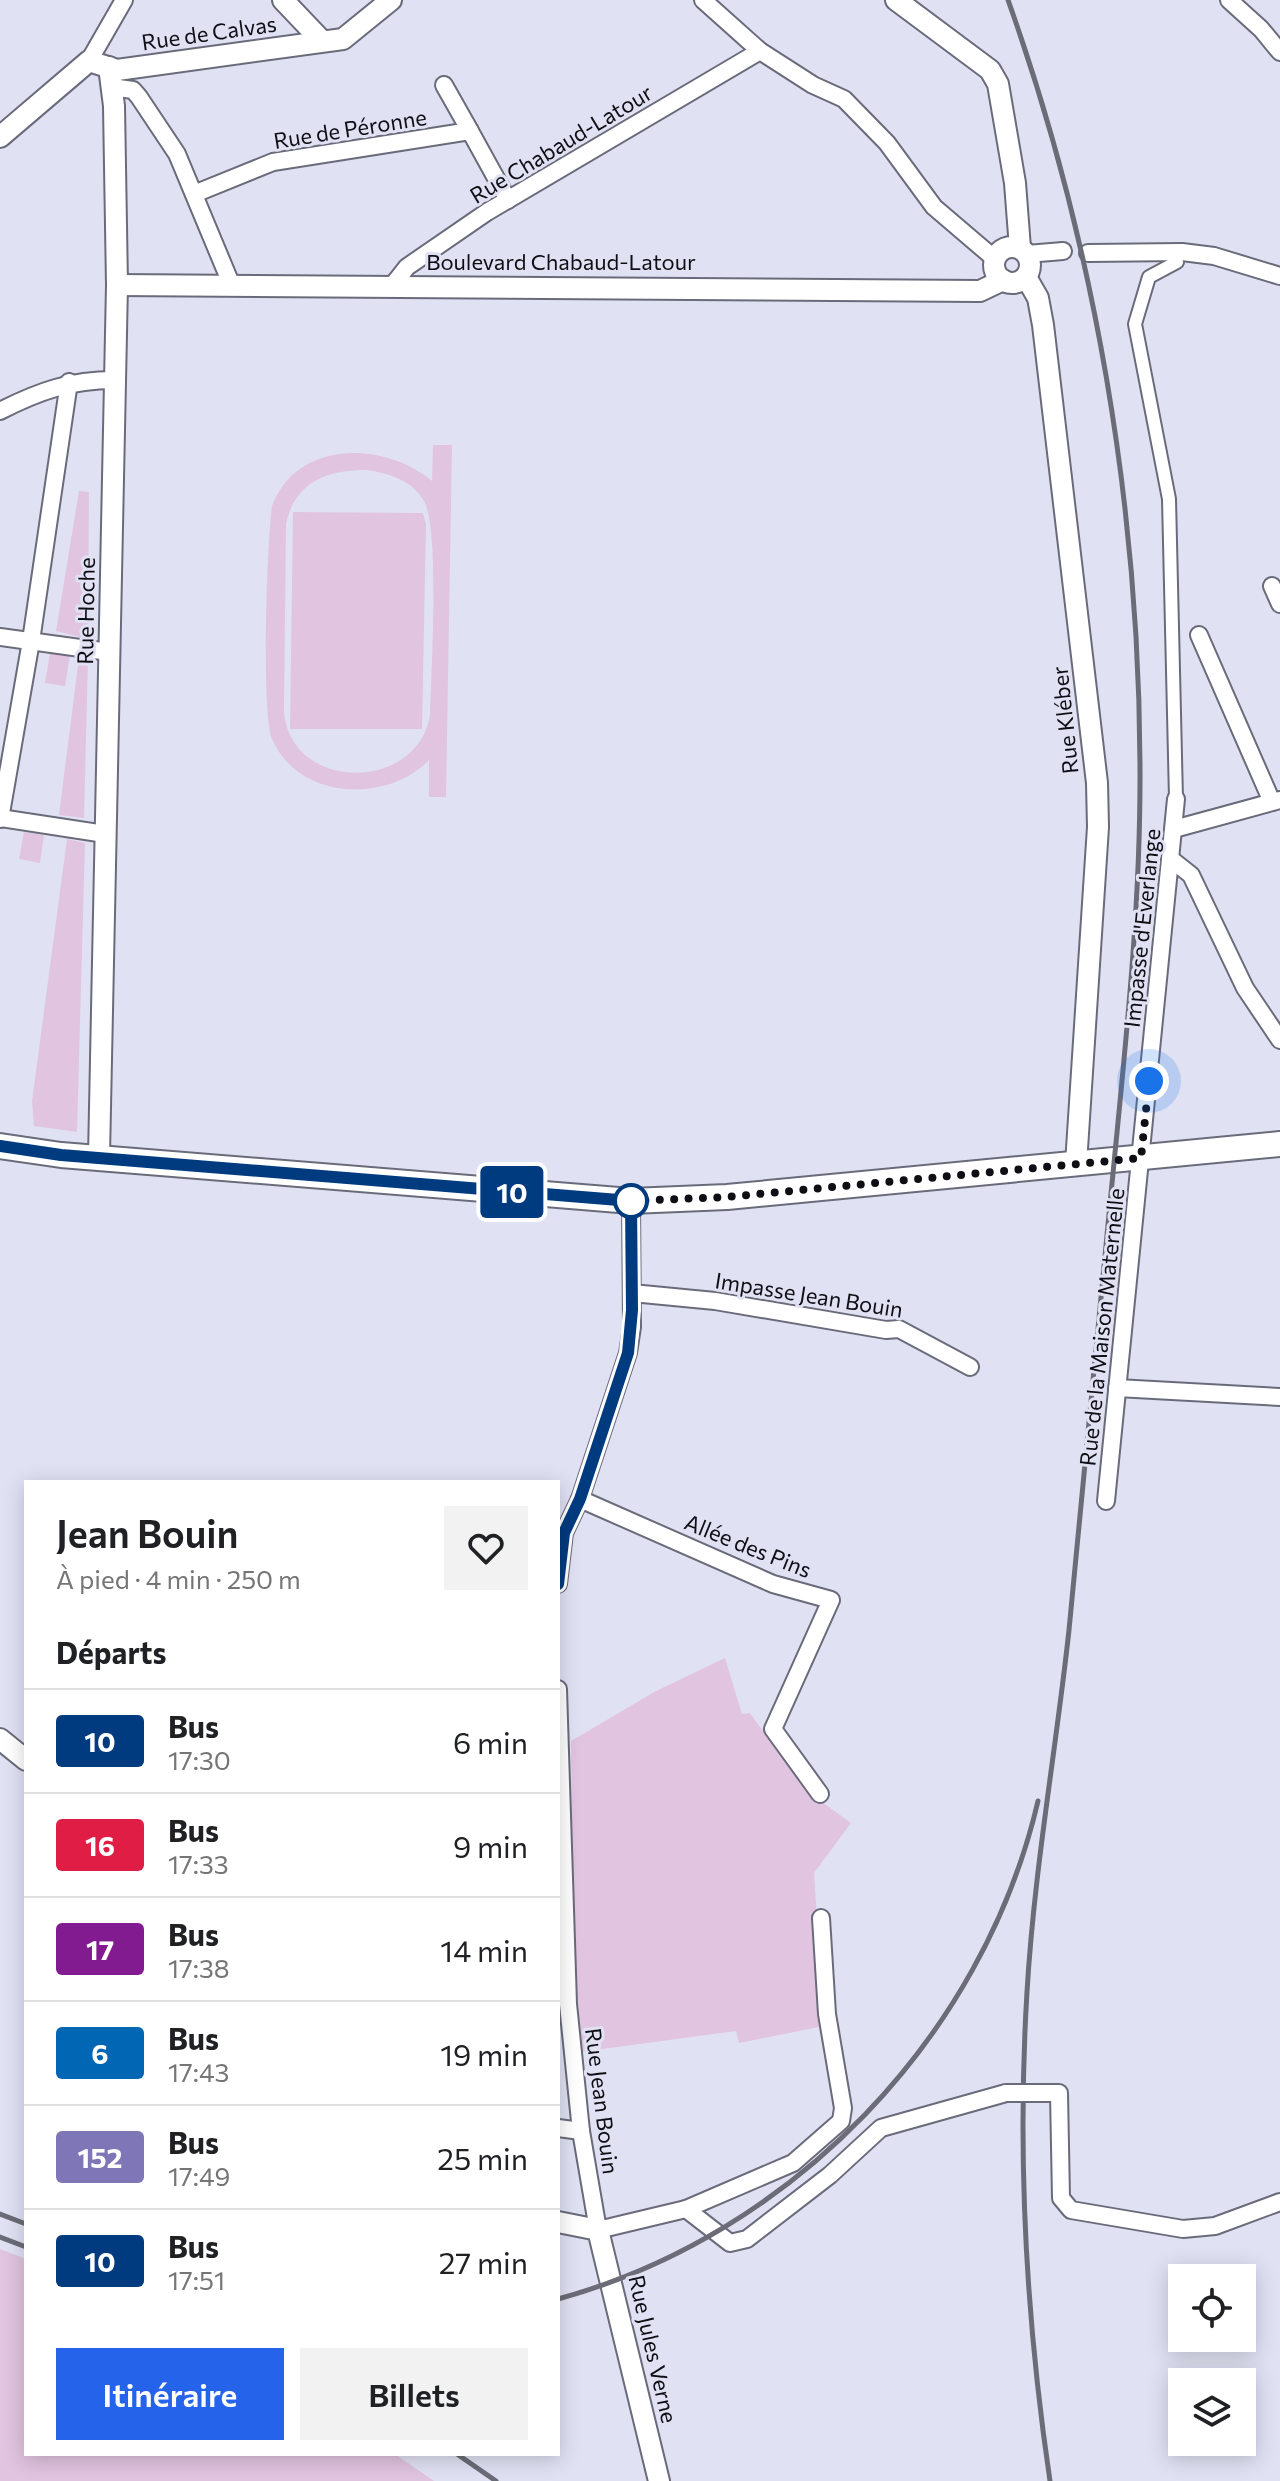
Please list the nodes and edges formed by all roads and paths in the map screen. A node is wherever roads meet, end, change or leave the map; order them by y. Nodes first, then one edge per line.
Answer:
1 (124, 0) edge
2 (283, 0) edge
3 (391, 0) edge
4 (703, 0) edge
5 (896, 0) edge
6 (1229, 0) edge
7 (322, 41) junction
8 (760, 51) junction
9 (1280, 52) edge
10 (106, 71) junction
11 (444, 85) dead end
12 (470, 131) junction
13 (0, 137) edge
14 (194, 194) junction
15 (508, 200) junction
16 (1024, 251) junction
17 (1063, 251) dead end
18 (1088, 253) dead end
19 (995, 259) junction
20 (1177, 262) dead end
21 (1280, 276) edge
22 (1026, 277) junction
23 (1003, 280) junction
24 (117, 285) junction
25 (232, 286) junction
26 (392, 286) junction
27 (114, 380) junction
28 (69, 382) junction
29 (0, 411) edge
30 (1272, 586) dead end
31 (1280, 604) edge
32 (1199, 635) dead end
33 (0, 637) edge
34 (31, 641) junction
35 (109, 652) junction
36 (1176, 799) joint
37 (1276, 801) edge
38 (0, 819) edge
39 (1174, 829) junction
40 (105, 834) junction
41 (1172, 860) junction
42 (1280, 1040) edge
43 (1280, 1144) edge
44 (0, 1146) edge
45 (99, 1156) junction
46 (1130, 1159) junction
47 (1076, 1164) junction
48 (631, 1201) junction
49 (632, 1293) junction
50 (970, 1367) dead end
51 (1280, 1384) edge
52 (1117, 1388) junction
53 (1280, 1397) edge
54 (580, 1499) junction
55 (1106, 1501) dead end
56 (560, 1567) edge
57 (0, 1739) edge
58 (24, 1758) edge
59 (820, 1794) dead end
60 (560, 1795) edge
61 (562, 1901) edge
62 (821, 1918) dead end
63 (560, 2128) edge
64 (581, 2131) junction
65 (1280, 2202) edge
66 (686, 2209) junction
67 (560, 2222) edge
68 (598, 2230) junction
69 (659, 2481) edge

1 - 10 street
2 - 7 street
3 - 7 street, Rue de Calvas
4 - 8 street
5 - 16 street, Rue Kléber
6 - 9 street
7 - 10 street, Rue de Calvas
8 - 15 street, Rue Chabaud-Latour
8 - 19 street
10 - 13 street
10 - 14 street
10 - 24 street, Rue Hoche
11 - 12 street, Rue de Péronne
12 - 14 street, Rue de Péronne
12 - 15 street, Rue de Péronne
14 - 25 street
15 - 26 street, Rue Chabaud-Latour
16 - 17 street
16 - 19 street
16 - 22 street, Rue Kléber
18 - 21 street
19 - 23 street
20 - 36 street
22 - 23 street
22 - 47 street, Rue Kléber
23 - 26 street, Boulevard Chabaud-Latour
24 - 25 street, Boulevard Chabaud-Latour
24 - 27 street, Rue Hoche
25 - 26 street, Boulevard Chabaud-Latour
27 - 28 street
27 - 35 street, Rue Hoche
28 - 29 street
28 - 34 street
30 - 31 street
32 - 37 street
33 - 34 street
34 - 35 street
34 - 38 street
35 - 40 street, Rue Hoche
36 - 39 street, Impasse d'Everlange
37 - 39 street
38 - 40 street
39 - 41 street, Impasse d'Everlange
40 - 45 street, Rue Hoche
41 - 42 street
41 - 46 street, Impasse d'Everlange
43 - 46 main road
44 - 45 main road
45 - 48 main road
46 - 47 main road
46 - 52 street, Rue de la Maison Maternelle
47 - 48 main road
48 - 49 street
49 - 50 street, Impasse Jean Bouin
49 - 54 street
51 - 53 street
52 - 53 street
52 - 55 street, Rue de la Maison Maternelle
54 - 56 street
54 - 59 street, Allée des Pins
57 - 58 street
60 - 61 street, Rue Jean Bouin
61 - 64 street, Rue Jean Bouin
62 - 66 street
63 - 64 street
64 - 68 street, Rue Jean Bouin
65 - 66 street, bridge
66 - 68 street
67 - 68 street
68 - 69 street, Rue Jules Verne

